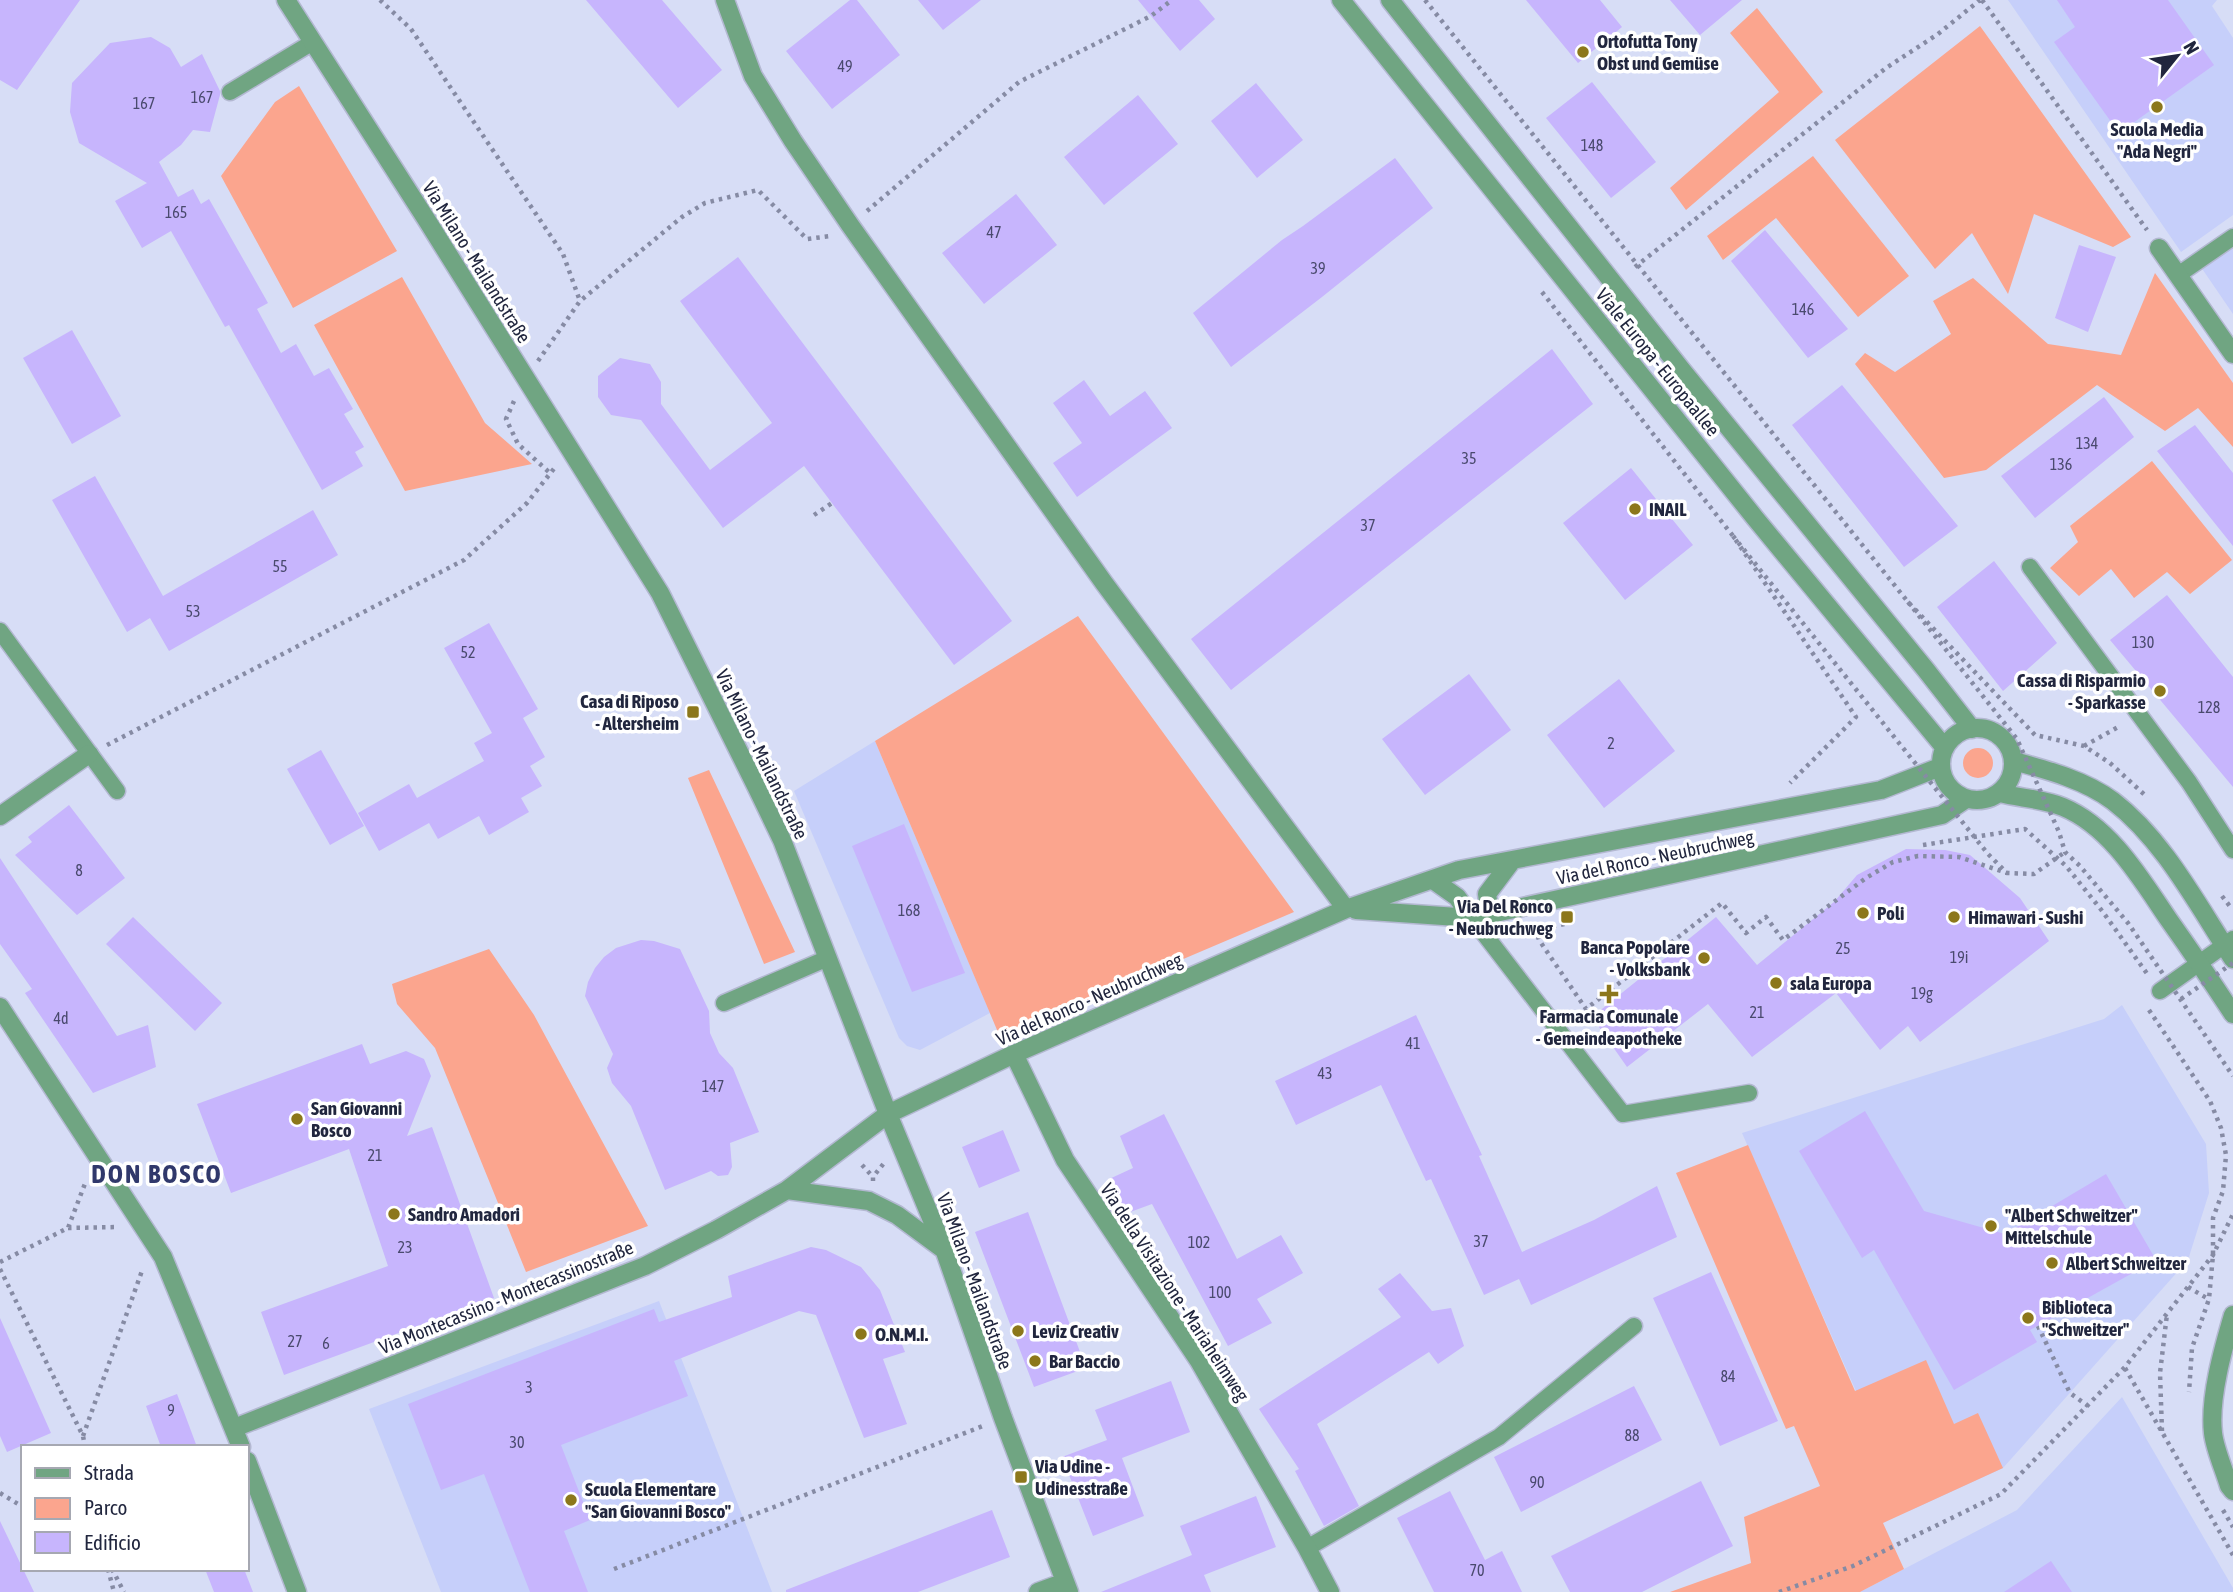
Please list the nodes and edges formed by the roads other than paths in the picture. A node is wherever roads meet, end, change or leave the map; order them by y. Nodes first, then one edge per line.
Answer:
1 (286, 0) edge
2 (725, 0) edge
3 (1341, 0) edge
4 (1390, 0) edge
5 (313, 42) junction
6 (230, 92) dead end
7 (2233, 237) edge
8 (2159, 248) road end
9 (2178, 275) junction
10 (2233, 354) edge
11 (2030, 567) dead end
12 (0, 631) edge
13 (1972, 729) junction
14 (1945, 748) junction
15 (89, 754) junction
16 (2014, 761) junction
17 (1940, 766) junction
18 (117, 791) dead end
19 (2000, 793) junction
20 (1966, 799) junction
21 (0, 816) edge
22 (2233, 850) edge
23 (1511, 862) junction
24 (1433, 880) junction
25 (1346, 909) junction
26 (1490, 914) junction
27 (1472, 918) junction
28 (2231, 951) edge
29 (828, 958) junction
30 (2199, 962) junction
31 (2160, 991) road end
32 (724, 1003) dead end
33 (0, 1007) edge
34 (2233, 1014) edge
35 (1014, 1054) junction
36 (1749, 1093) dead end
37 (888, 1114) junction
38 (787, 1190) junction
39 (944, 1249) junction
40 (2233, 1316) edge
41 (1634, 1326) dead end
42 (234, 1428) junction
43 (240, 1445) edge
44 (248, 1464) edge
45 (2233, 1491) edge
46 (1307, 1548) junction
47 (1067, 1587) edge
48 (296, 1592) edge
49 (1038, 1592) edge
50 (1330, 1592) edge

1 - 5 street, Via Milano - Mailandstraße
2 - 25 street
3 - 14 street, Viale Europa - Europaallee
4 - 13 street, Viale Europa - Europaallee
5 - 6 lane
5 - 29 street, Via Milano - Mailandstraße
7 - 9 lane
8 - 9 street
9 - 10 street
11 - 22 lane
12 - 15 lane
13 - 14 street
13 - 16 street
14 - 17 street
15 - 18 lane
15 - 21 street
16 - 19 street
16 - 28 street
17 - 20 street
17 - 23 street, Via del Ronco - Neubruchweg
19 - 20 street
19 - 30 street
20 - 26 street, Via del Ronco - Neubruchweg
23 - 24 street, Via del Ronco - Neubruchweg
23 - 26 street
24 - 25 street, Via del Ronco - Neubruchweg
24 - 27 street
25 - 27 street, Via del Ronco - Neubruchweg
25 - 35 street, Via del Ronco - Neubruchweg
26 - 27 street, Via del Ronco - Neubruchweg
27 - 36 lane
28 - 30 lane
29 - 32 lane
29 - 37 street, Via Milano - Mailandstraße
30 - 31 lane
30 - 34 street
33 - 42 street
35 - 37 street, Via del Ronco - Neubruchweg
35 - 46 street, Via della Visitazione - Mariaheimweg
37 - 38 street, Via Montecassino - Montecassinostraße
37 - 39 street, Via Milano - Mailandstraße
38 - 39 street
38 - 42 street, Via Montecassino - Montecassinostraße
39 - 47 street, Via Milano - Mailandstraße
40 - 45 street
41 - 46 lane
42 - 43 street
44 - 48 street
46 - 50 street, Via della Visitazione - Mariaheimweg
47 - 49 street

